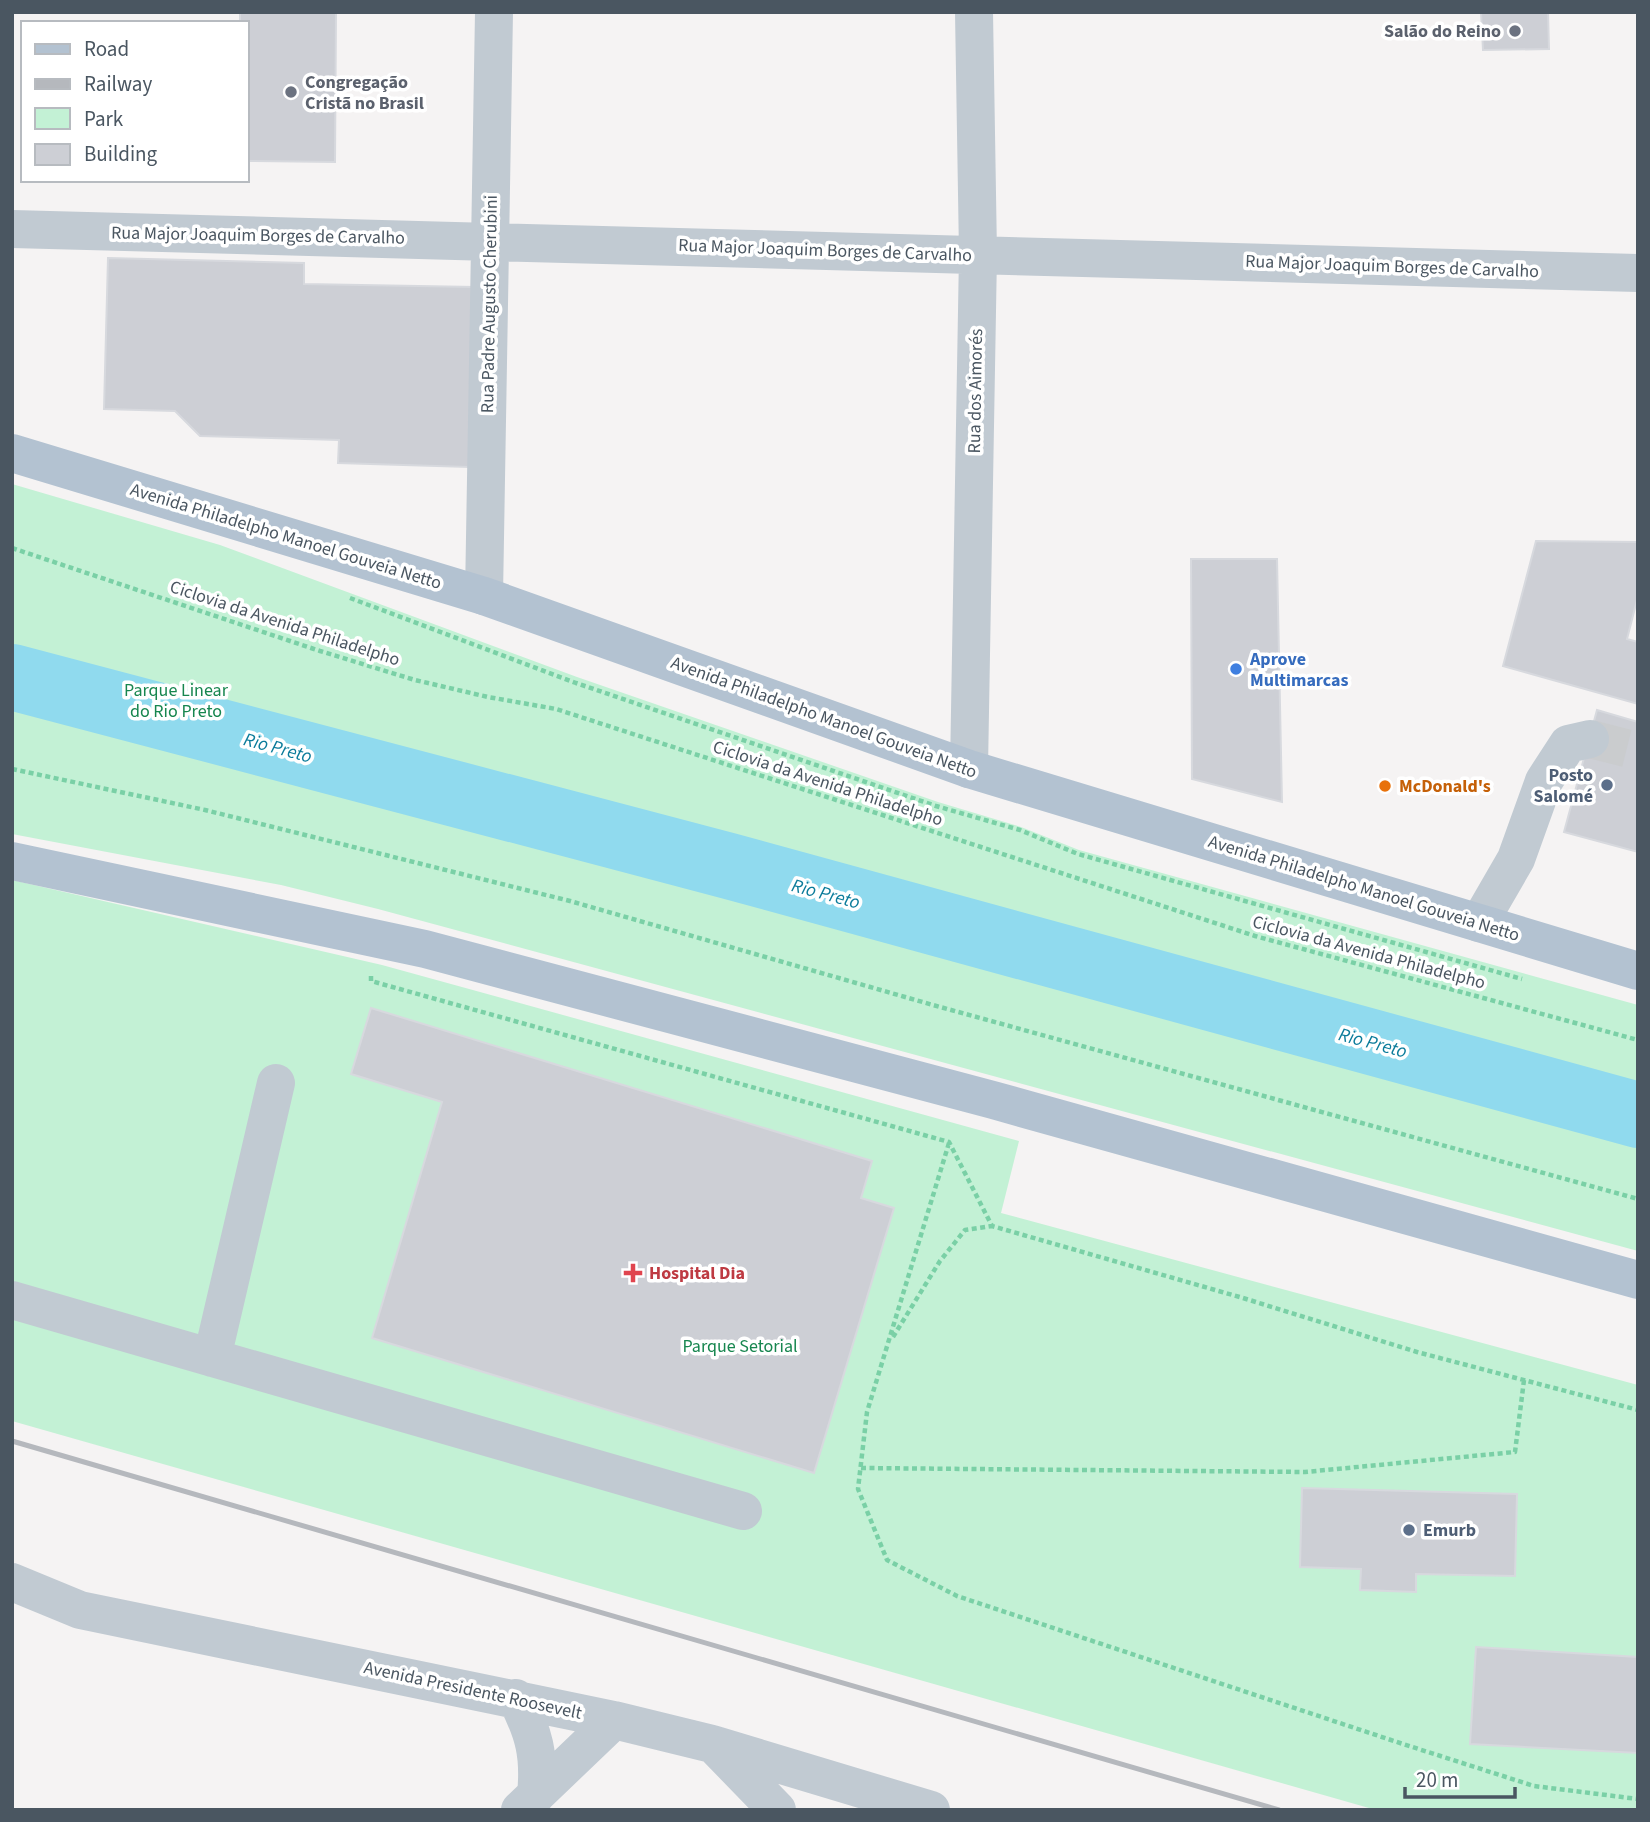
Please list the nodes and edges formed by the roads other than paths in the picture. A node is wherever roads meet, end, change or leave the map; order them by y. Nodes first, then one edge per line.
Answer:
1 (494, 12) edge
2 (974, 12) edge
3 (12, 229) edge
4 (491, 241) junction
5 (978, 254) junction
6 (1638, 273) edge
7 (12, 453) edge
8 (484, 596) junction
9 (1590, 739) tunnel mouth
10 (969, 769) junction
11 (12, 861) edge
12 (1479, 923) junction
13 (1638, 971) edge
14 (276, 1083) dead end
15 (1638, 1280) edge
16 (12, 1300) edge
17 (212, 1358) junction
18 (743, 1511) dead end
19 (12, 1582) edge
20 (516, 1698) junction
21 (614, 1720) junction
22 (712, 1744) junction
23 (816, 1775) junction
24 (528, 1802) edge
25 (777, 1810) edge
26 (794, 1810) edge
27 (931, 1810) edge

1 - 4 street, Rua Padre Augusto Cherubini
2 - 5 street, Rua dos Aimorés
3 - 4 street, Rua Major Joaquim Borges de Carvalho
4 - 5 street, Rua Major Joaquim Borges de Carvalho
4 - 8 street, Rua Padre Augusto Cherubini
5 - 6 street, Rua Major Joaquim Borges de Carvalho
5 - 10 street, Rua dos Aimorés
7 - 8 main road, Avenida Philadelpho Manoel Gouveia Netto
8 - 10 main road, Avenida Philadelpho Manoel Gouveia Netto
9 - 12 street
10 - 12 main road, Avenida Philadelpho Manoel Gouveia Netto
11 - 15 main road
12 - 13 main road, Avenida Philadelpho Manoel Gouveia Netto
14 - 17 street
16 - 17 street
17 - 18 street
19 - 20 street, Avenida Presidente Roosevelt
20 - 21 street, Avenida Presidente Roosevelt
20 - 24 street
21 - 22 street, Avenida Presidente Roosevelt
21 - 24 street
22 - 23 street, Avenida Presidente Roosevelt
22 - 25 street
23 - 26 street
23 - 27 street, Avenida Presidente Roosevelt

